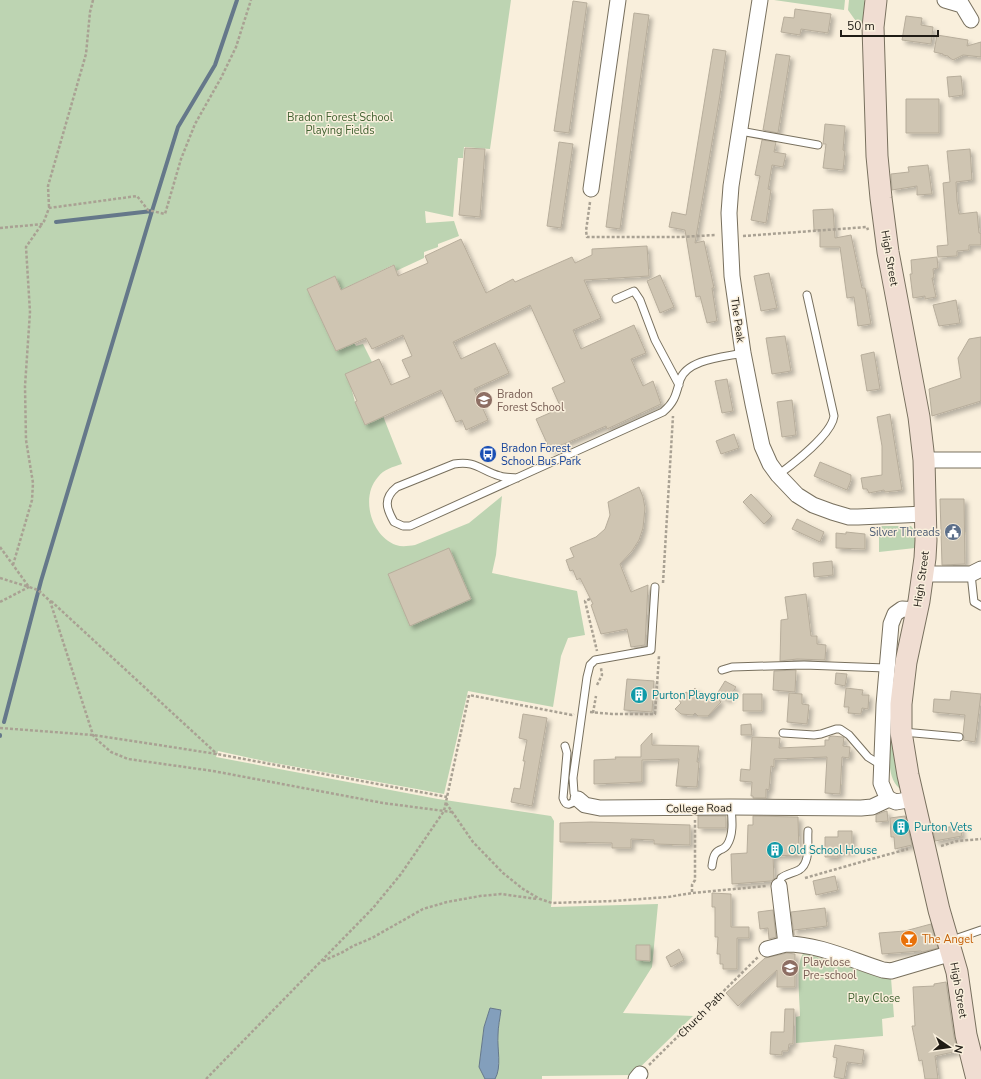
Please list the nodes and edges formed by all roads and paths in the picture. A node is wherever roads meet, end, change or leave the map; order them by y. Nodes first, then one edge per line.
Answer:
1 (93, 0) edge
2 (252, 0) edge
3 (618, 0) edge
4 (760, 0) edge
5 (876, 0) edge
6 (945, 0) edge
7 (967, 3) edge
8 (971, 20) dead end
9 (740, 131) junction
10 (818, 145) dead end
11 (591, 189) joint
12 (49, 208) junction
13 (43, 224) junction
14 (0, 228) edge
15 (868, 228) dead end
16 (729, 234) junction
17 (807, 295) dead end
18 (616, 299) dead end
19 (743, 353) junction
20 (679, 385) junction
21 (924, 460) junction
22 (981, 460) edge
23 (778, 475) junction
24 (517, 478) junction
25 (926, 514) junction
26 (0, 547) edge
27 (13, 565) junction
28 (976, 572) edge
29 (924, 574) junction
30 (0, 578) edge
31 (655, 586) dead end
32 (29, 587) junction
33 (50, 601) junction
34 (0, 602) edge
35 (981, 606) edge
36 (917, 610) junction
37 (886, 668) junction
38 (722, 670) dead end
39 (582, 709) junction
40 (0, 728) edge
41 (901, 732) junction
42 (783, 733) dead end
43 (93, 734) junction
44 (958, 737) dead end
45 (565, 746) dead end
46 (217, 754) junction
47 (881, 764) junction
48 (447, 797) junction
49 (889, 799) junction
50 (913, 799) junction
51 (578, 800) junction
52 (446, 803) junction
53 (695, 807) junction
54 (732, 807) junction
55 (444, 812) junction
56 (452, 812) junction
57 (808, 831) dead end
58 (981, 839) edge
59 (917, 850) junction
60 (712, 866) dead end
61 (779, 886) junction
62 (692, 892) junction
63 (540, 899) junction
64 (981, 930) edge
65 (786, 944) junction
66 (950, 947) junction
67 (767, 949) joint
68 (320, 963) junction
69 (638, 1077) edge
70 (206, 1079) edge
71 (977, 1079) edge

1 - 12 path
2 - 12 path
3 - 11 street
4 - 9 street, The Peak
5 - 21 street, High Street
6 - 7 street
7 - 8 street
9 - 10 lane
9 - 16 street, The Peak
11 - 16 path
12 - 13 path
13 - 14 path
13 - 27 path
15 - 16 path
16 - 19 street, The Peak
17 - 23 lane
18 - 20 lane
19 - 20 lane
19 - 23 street, The Peak
20 - 24 lane
21 - 22 street
21 - 25 street, High Street
23 - 25 street, The Peak
24 - 24 lane
25 - 29 street, High Street
26 - 27 path
27 - 32 path
28 - 29 street
28 - 35 lane
29 - 36 street, High Street
30 - 32 path
31 - 39 lane
32 - 33 path
32 - 34 path
33 - 43 path
33 - 46 path
36 - 37 street
36 - 41 street, High Street
37 - 38 lane
37 - 47 street
39 - 48 path
39 - 51 lane
40 - 43 path
41 - 44 lane
41 - 50 street, High Street
42 - 47 lane
43 - 46 path
43 - 55 path
45 - 51 lane
46 - 48 path
47 - 49 street
48 - 52 path
49 - 50 street, College Road
49 - 54 street, College Road
50 - 59 street, High Street
51 - 53 street, College Road
52 - 55 path
52 - 56 path
53 - 54 street, College Road
53 - 62 path
54 - 60 lane
55 - 56 path
55 - 68 path
56 - 63 path
57 - 61 lane
58 - 59 path
59 - 61 path
59 - 66 street, High Street
61 - 62 path
61 - 65 street
62 - 63 path
63 - 68 path
64 - 66 lane
65 - 66 street
65 - 67 street
66 - 71 street, High Street
67 - 69 path, Church Path
68 - 70 path

